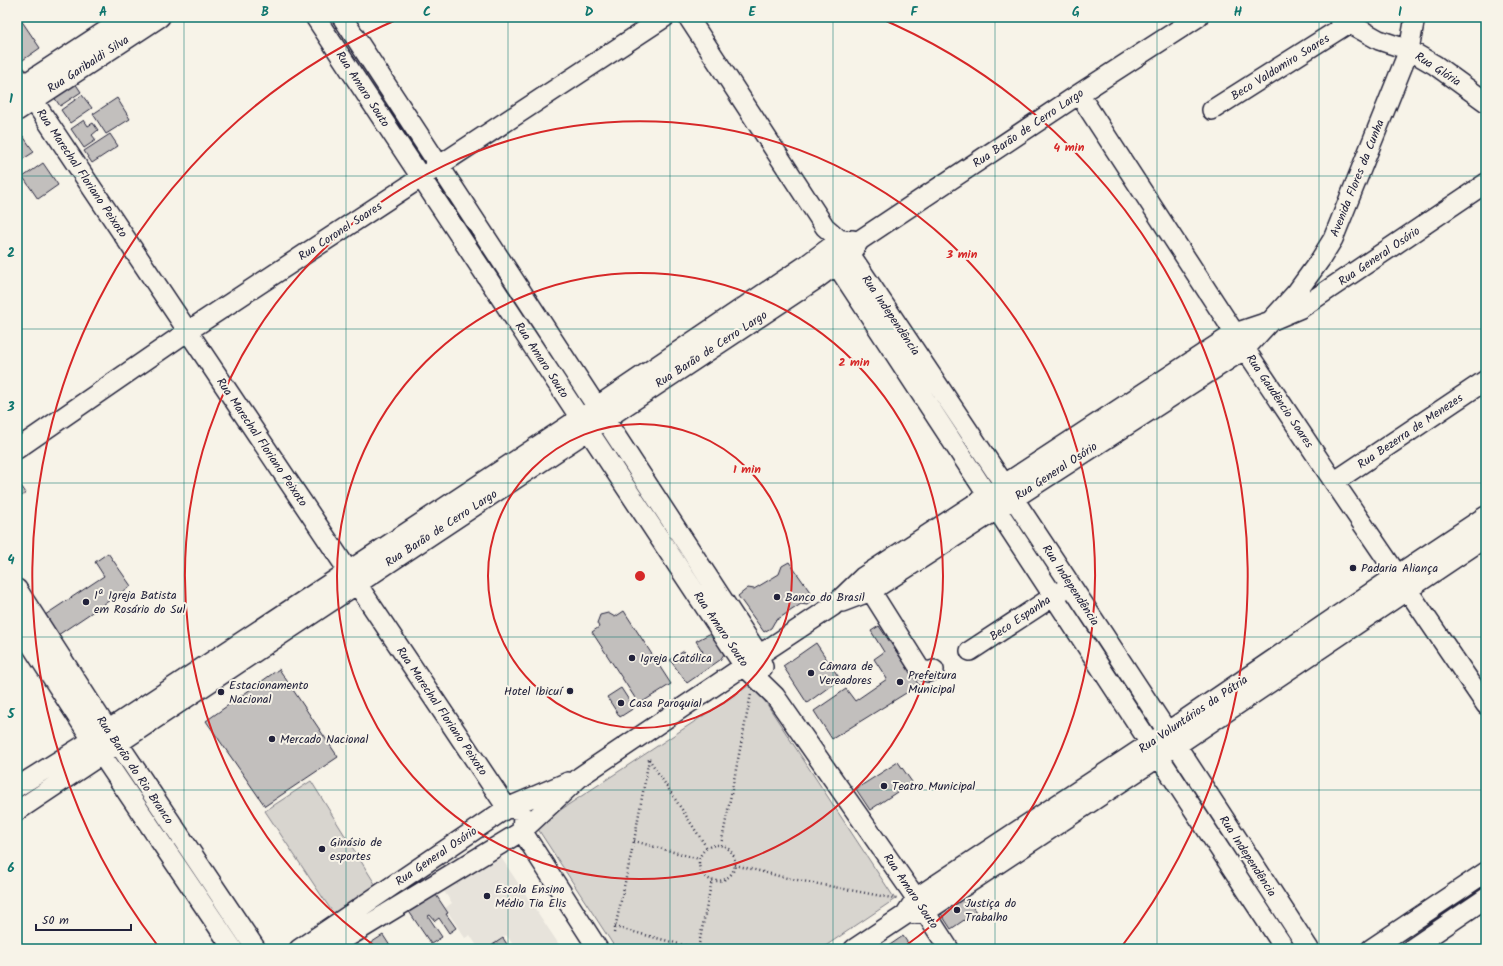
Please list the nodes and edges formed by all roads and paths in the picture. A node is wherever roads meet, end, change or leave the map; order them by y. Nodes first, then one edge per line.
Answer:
1 (127, 17) edge
2 (160, 17) edge
3 (315, 17) edge
4 (342, 17) edge
5 (665, 17) edge
6 (688, 17) edge
7 (1415, 17) edge
8 (1183, 20) edge
9 (1344, 20) edge
10 (1409, 50) junction
11 (23, 88) edge
12 (1079, 94) junction
13 (1486, 102) edge
14 (1212, 110) dead end
15 (17, 111) edge
16 (440, 166) junction
17 (421, 177) junction
18 (1486, 183) edge
19 (842, 250) junction
20 (1268, 322) junction
21 (188, 331) junction
22 (1235, 333) junction
23 (1245, 349) junction
24 (1486, 380) edge
25 (1156, 385) junction
26 (1168, 399) junction
27 (950, 402) junction
28 (600, 413) junction
29 (933, 414) junction
30 (585, 424) junction
31 (17, 448) edge
32 (1334, 482) junction
33 (1009, 491) junction
34 (992, 503) junction
35 (1486, 516) edge
36 (1486, 537) edge
37 (352, 577) junction
38 (1403, 582) junction
39 (867, 584) junction
40 (1071, 585) junction
41 (17, 589) edge
42 (1053, 596) junction
43 (17, 623) edge
44 (970, 651) dead end
45 (752, 660) junction
46 (934, 670) dead end
47 (752, 691) dead end
48 (1486, 705) edge
49 (1172, 739) junction
50 (105, 742) junction
51 (1155, 750) junction
52 (581, 776) junction
53 (17, 787) edge
54 (507, 808) junction
55 (17, 811) edge
56 (1230, 827) junction
57 (522, 831) junction
58 (1212, 838) junction
59 (634, 841) junction
60 (721, 845) junction
61 (707, 848) junction
62 (699, 858) junction
63 (735, 866) junction
64 (1486, 872) edge
65 (712, 880) junction
66 (1486, 898) edge
67 (921, 905) junction
68 (1406, 926) junction
69 (614, 927) junction
70 (614, 933) dead end
71 (1415, 946) edge
72 (233, 949) edge
73 (256, 949) edge
74 (299, 949) edge
75 (328, 949) edge
76 (598, 949) edge
77 (854, 949) edge
78 (949, 949) edge
79 (1285, 949) edge
80 (1308, 949) edge
81 (1371, 949) edge

1 - 11 street, Rua Garibaldi Silva
2 - 11 street, Rua Garibaldi Silva
3 - 17 street, Rua Amaro Souto
4 - 16 street, Rua Amaro Souto
5 - 16 street, Rua Coronel Soares
6 - 19 street, Rua Independência
7 - 10 street, Avenida Flores da Cunha
8 - 12 street, Rua Barão de Cerro Largo
9 - 10 street, Rua Glória
9 - 14 street, Beco Valdomiro Soares
10 - 13 street, Rua Glória
10 - 20 street, Avenida Flores da Cunha
11 - 15 street, Rua Garibaldi Silva
11 - 21 street, Rua Marechal Floriano Peixoto
12 - 19 street, Rua Barão de Cerro Largo
12 - 22 street, Rua Gaudêncio Soares
16 - 17 street, Rua Coronel Soares
16 - 28 street, Rua Amaro Souto
17 - 21 street, Rua Coronel Soares
17 - 30 street, Rua Amaro Souto
18 - 20 street, Rua General Osório
19 - 27 street, Rua Independência
19 - 28 street, Rua Barão de Cerro Largo
19 - 29 street, Rua Independência
20 - 22 street, Rua General Osório
20 - 23 street, Rua General Osório
21 - 31 street, Rua Coronel Soares
21 - 37 street, Rua Marechal Floriano Peixoto
22 - 23 street, Rua Gaudêncio Soares
22 - 25 street, Rua General Osório
23 - 26 street, Rua General Osório
23 - 32 street, Rua Gaudêncio Soares
24 - 32 street, Rua Bezerra de Menezes
25 - 26 street
25 - 33 street, Rua General Osório
26 - 33 street, Rua General Osório
27 - 29 street
27 - 33 street, Rua Independência
28 - 30 street, Rua Barão de Cerro Largo
28 - 45 street, Rua Amaro Souto
29 - 34 street, Rua Independência
30 - 37 street, Rua Barão de Cerro Largo
30 - 45 street, Rua Amaro Souto
32 - 38 street, Rua Gaudêncio Soares
33 - 34 street, Rua General Osório
33 - 40 street, Rua Independência
34 - 39 street, Rua General Osório
34 - 42 street, Rua Independência
35 - 38 street, Rua Voluntários da Pátria
36 - 38 street, Rua Voluntários da Pátria
37 - 50 street, Rua Barão de Cerro Largo
37 - 54 street, Rua Marechal Floriano Peixoto
38 - 48 street, Rua Gaudêncio Soares
38 - 49 street, Rua Voluntários da Pátria
39 - 45 street, Rua General Osório
39 - 46 street
40 - 42 street, Beco Espanha
40 - 49 street, Rua Independência
41 - 50 street, Rua Barão do Rio Branco
42 - 44 street, Beco Espanha
42 - 51 street, Rua Independência
43 - 50 street, Rua Barão do Rio Branco
45 - 52 street, Rua General Osório
45 - 67 street, Rua Amaro Souto
47 - 60 path
49 - 51 street, Rua Voluntários da Pátria
49 - 56 street, Rua Independência
50 - 53 street, Rua Barão de Cerro Largo
50 - 55 street, Rua Barão de Cerro Largo
50 - 72 street, Rua Barão do Rio Branco
50 - 73 street, Rua Barão do Rio Branco
51 - 58 street, Rua Independência
51 - 67 street, Rua Voluntários da Pátria
52 - 54 street, Rua General Osório
52 - 57 street, Rua General Osório
54 - 57 street
54 - 74 street, Rua General Osório
56 - 58 street
56 - 80 street, Rua Independência
57 - 75 street, Rua General Osório
57 - 76 street
58 - 79 street, Rua Independência
59 - 61 path
59 - 62 path
59 - 69 path
60 - 61 path
60 - 63 path
61 - 62 path
62 - 65 path
63 - 65 path
63 - 67 path
64 - 68 street
65 - 69 path
66 - 71 street
67 - 77 street, Rua Voluntários da Pátria
67 - 78 street, Rua Amaro Souto
68 - 71 street
68 - 81 street
69 - 70 path

